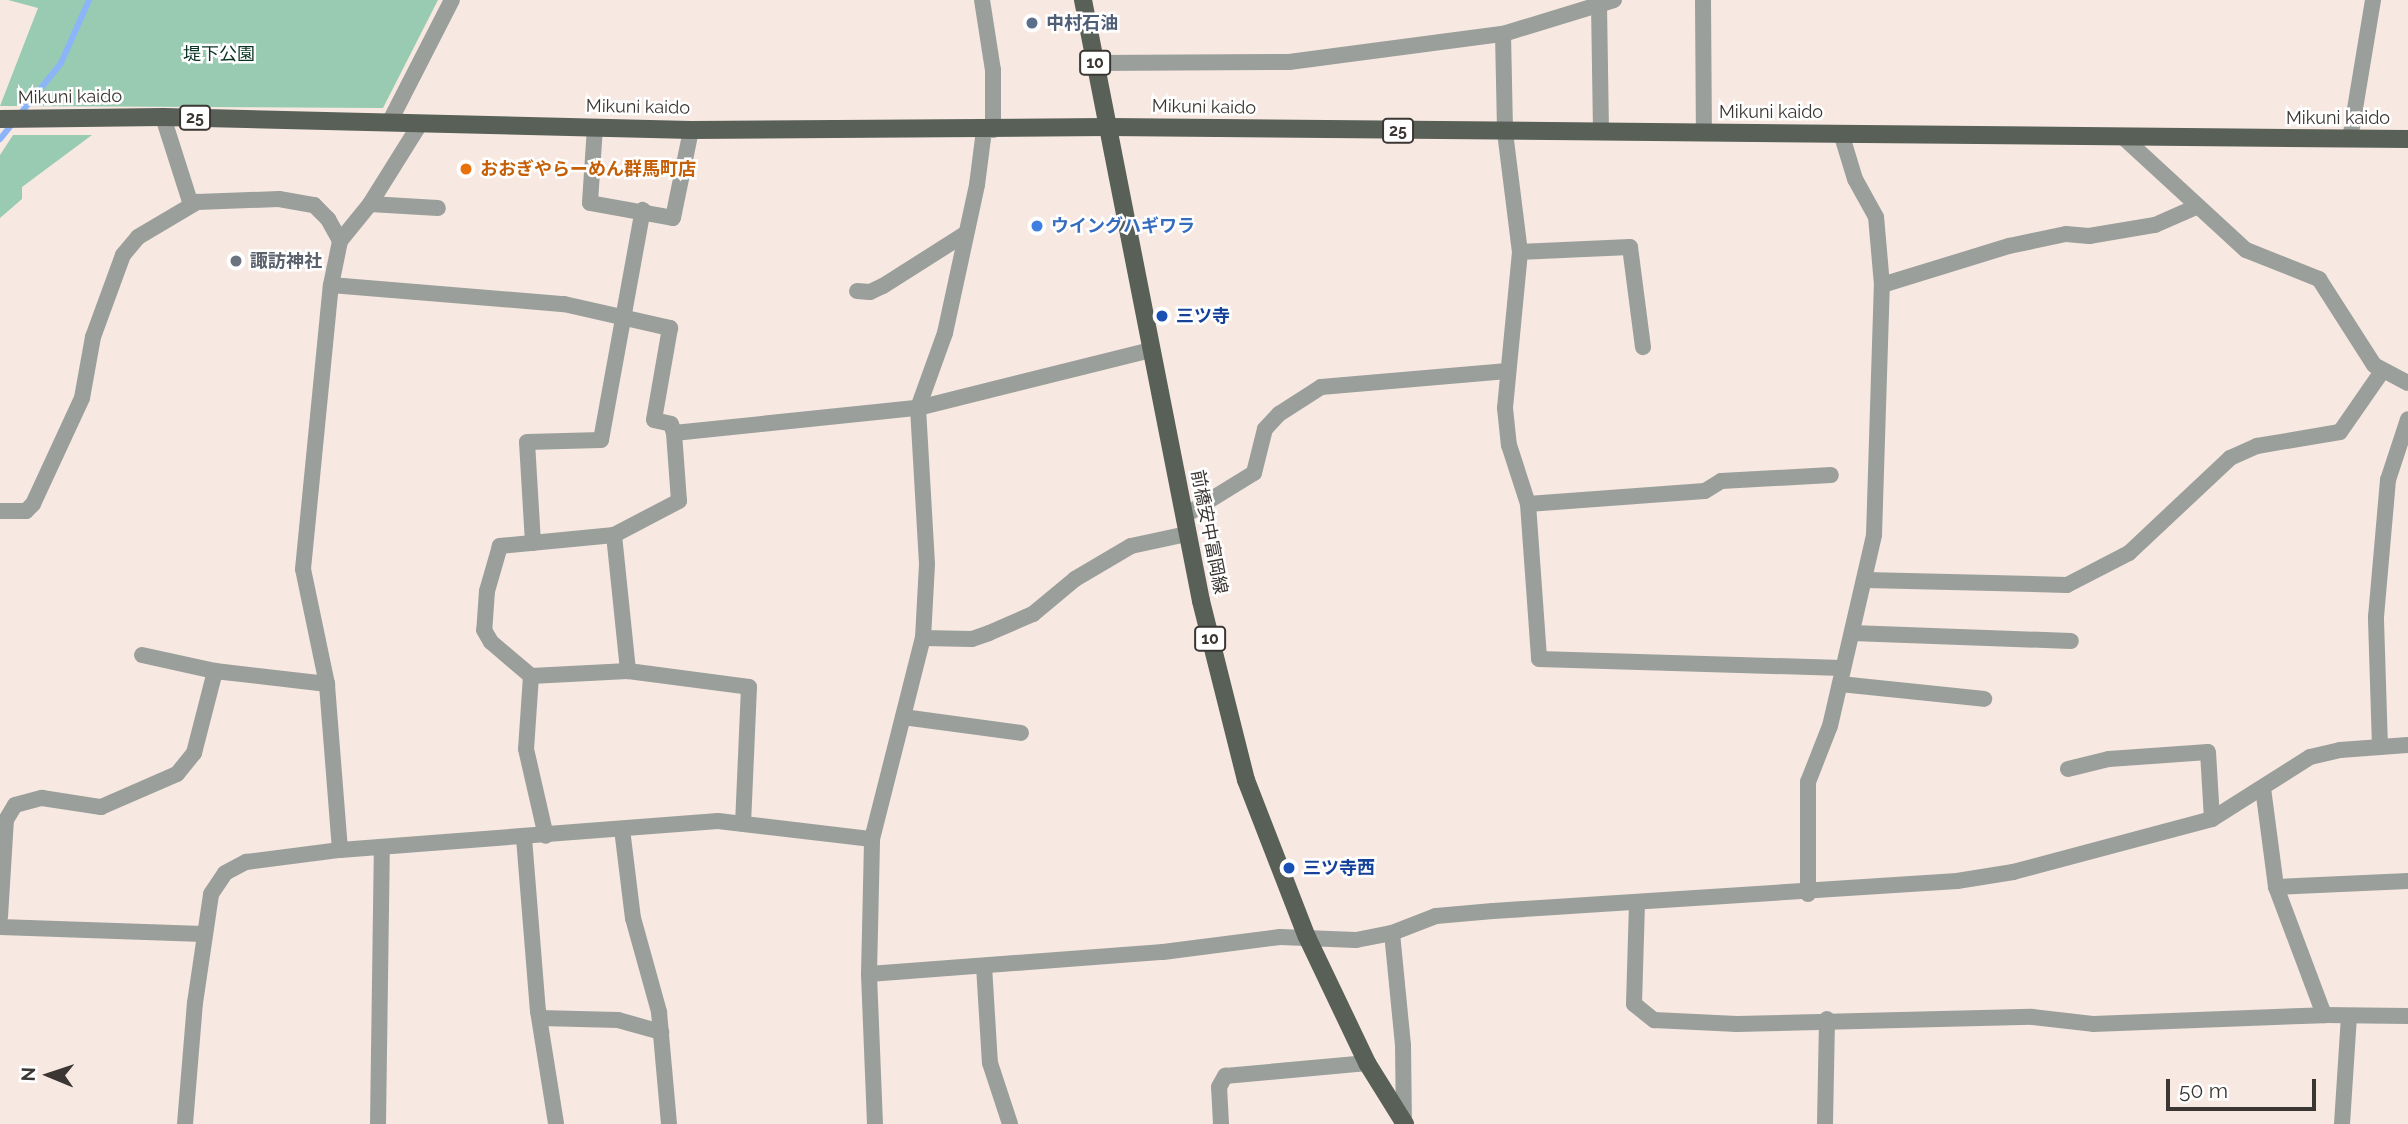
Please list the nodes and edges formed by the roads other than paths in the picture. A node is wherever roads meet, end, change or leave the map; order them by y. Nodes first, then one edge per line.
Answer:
1 (452, 0) edge
2 (982, 0) edge
3 (1083, 0) edge
4 (1703, 0) edge
5 (2373, 0) edge
6 (1607, 2) edge
7 (1503, 34) junction
8 (1095, 63) junction
9 (163, 117) junction
10 (0, 119) edge
11 (389, 123) junction
12 (420, 124) junction
13 (595, 127) junction
14 (1108, 127) junction
15 (691, 130) junction
16 (988, 130) junction
17 (1505, 132) junction
18 (1601, 132) junction
19 (1704, 133) junction
20 (1841, 133) junction
21 (2123, 137) junction
22 (2350, 139) junction
23 (2408, 139) edge
24 (370, 204) junction
25 (191, 205) junction
26 (2196, 207) junction
27 (438, 208) dead end
28 (643, 210) junction
29 (965, 233) junction
30 (340, 241) junction
31 (1520, 252) junction
32 (331, 285) junction
33 (1882, 285) junction
34 (857, 290) dead end
35 (624, 316) junction
36 (1643, 347) dead end
37 (1152, 350) junction
38 (1507, 370) junction
39 (2384, 370) junction
40 (2408, 383) edge
41 (918, 408) junction
42 (2408, 419) edge
43 (674, 433) junction
44 (1831, 475) dead end
45 (1528, 504) junction
46 (0, 511) edge
47 (1184, 516) junction
48 (1187, 534) junction
49 (614, 535) junction
50 (533, 543) junction
51 (1866, 580) junction
52 (1852, 633) junction
53 (923, 638) junction
54 (2071, 641) dead end
55 (142, 655) dead end
56 (215, 671) junction
57 (628, 671) junction
58 (531, 676) junction
59 (1841, 676) junction
60 (327, 684) junction
61 (1984, 699) dead end
62 (904, 717) junction
63 (1021, 733) dead end
64 (2408, 746) edge
65 (2380, 747) junction
66 (2068, 769) dead end
67 (2263, 788) junction
68 (2213, 818) junction
69 (743, 824) junction
70 (622, 829) junction
71 (546, 836) junction
72 (524, 838) junction
73 (872, 839) junction
74 (382, 847) junction
75 (340, 850) junction
76 (2408, 881) edge
77 (2276, 887) junction
78 (1808, 894) junction
79 (1637, 903) junction
80 (0, 917) edge
81 (0, 927) edge
82 (1392, 933) junction
83 (203, 934) junction
84 (1307, 937) junction
85 (984, 965) junction
86 (869, 974) junction
87 (2324, 1015) junction
88 (2408, 1016) edge
89 (2349, 1017) junction
90 (540, 1018) junction
91 (1827, 1019) junction
92 (661, 1032) junction
93 (1367, 1063) junction
94 (1405, 1123) edge
95 (185, 1124) edge
96 (378, 1124) edge
97 (556, 1124) edge
98 (669, 1124) edge
99 (875, 1124) edge
100 (1010, 1124) edge
101 (1221, 1124) edge
102 (1825, 1124) edge
103 (2342, 1124) edge

1 - 11 street
2 - 16 street
3 - 8 main road, 前橋安中富岡線 / 10
4 - 19 street
5 - 22 street
6 - 7 street
6 - 18 street
7 - 8 street
7 - 17 street
8 - 14 main road, 前橋安中富岡線 / 10
9 - 10 main road, Mikuni kaido / 25
9 - 11 main road, Mikuni kaido / 25
9 - 25 street
11 - 12 main road, Mikuni kaido / 25
12 - 13 main road, Mikuni kaido / 25
12 - 24 street
13 - 15 main road, Mikuni kaido / 25
13 - 28 street
14 - 16 main road, Mikuni kaido / 25
14 - 17 main road, Mikuni kaido / 25
14 - 37 main road, 前橋安中富岡線 / 10
15 - 16 main road, Mikuni kaido / 25
15 - 28 street
16 - 29 street
17 - 18 main road, Mikuni kaido / 25
17 - 31 street
18 - 19 main road, Mikuni kaido / 25
19 - 20 main road, Mikuni kaido / 25
20 - 21 main road, Mikuni kaido / 25
20 - 33 street
21 - 22 main road, Mikuni kaido / 25
21 - 26 street
22 - 23 main road, Mikuni kaido / 25
24 - 27 street
24 - 30 street
25 - 30 street
25 - 46 street
26 - 33 street
26 - 39 street
28 - 35 street
29 - 34 street
29 - 41 street
30 - 32 street
31 - 36 street
31 - 38 street
32 - 35 street
32 - 60 street
33 - 51 street
35 - 43 street
35 - 50 street
37 - 41 street
37 - 47 main road, 前橋安中富岡線 / 10
38 - 45 street
38 - 47 street
39 - 40 street
39 - 51 street
41 - 43 street
41 - 53 street
42 - 65 street
43 - 49 street
44 - 45 street
45 - 59 street
47 - 48 main road, 前橋安中富岡線 / 10
48 - 53 street
48 - 84 main road, 前橋安中富岡線 / 10
49 - 50 street
49 - 57 street
50 - 58 street
51 - 52 street
52 - 54 street
52 - 59 street
53 - 62 street
55 - 56 street
56 - 60 street
56 - 80 street
57 - 58 street
57 - 69 street
58 - 71 street
59 - 61 street
59 - 78 street
60 - 75 street
62 - 63 street
62 - 73 street
64 - 65 street
65 - 67 street
66 - 68 street
67 - 68 street
67 - 77 street
68 - 78 street
69 - 70 street
69 - 73 street
70 - 71 street
70 - 92 street
71 - 72 street
72 - 74 street
72 - 90 street
73 - 86 street
74 - 75 street
74 - 96 street
75 - 83 street
76 - 77 street
77 - 87 street
78 - 79 street
79 - 82 street
79 - 91 street
81 - 83 street
82 - 84 street
82 - 94 street
83 - 95 street
84 - 85 street
84 - 93 main road, 前橋安中富岡線 / 10
85 - 86 street
85 - 100 street
86 - 99 street
87 - 89 street
87 - 91 street
88 - 89 street
89 - 103 street
90 - 92 street
90 - 97 street
91 - 102 street
92 - 98 street
93 - 94 main road, 前橋安中富岡線 / 10
93 - 101 street

